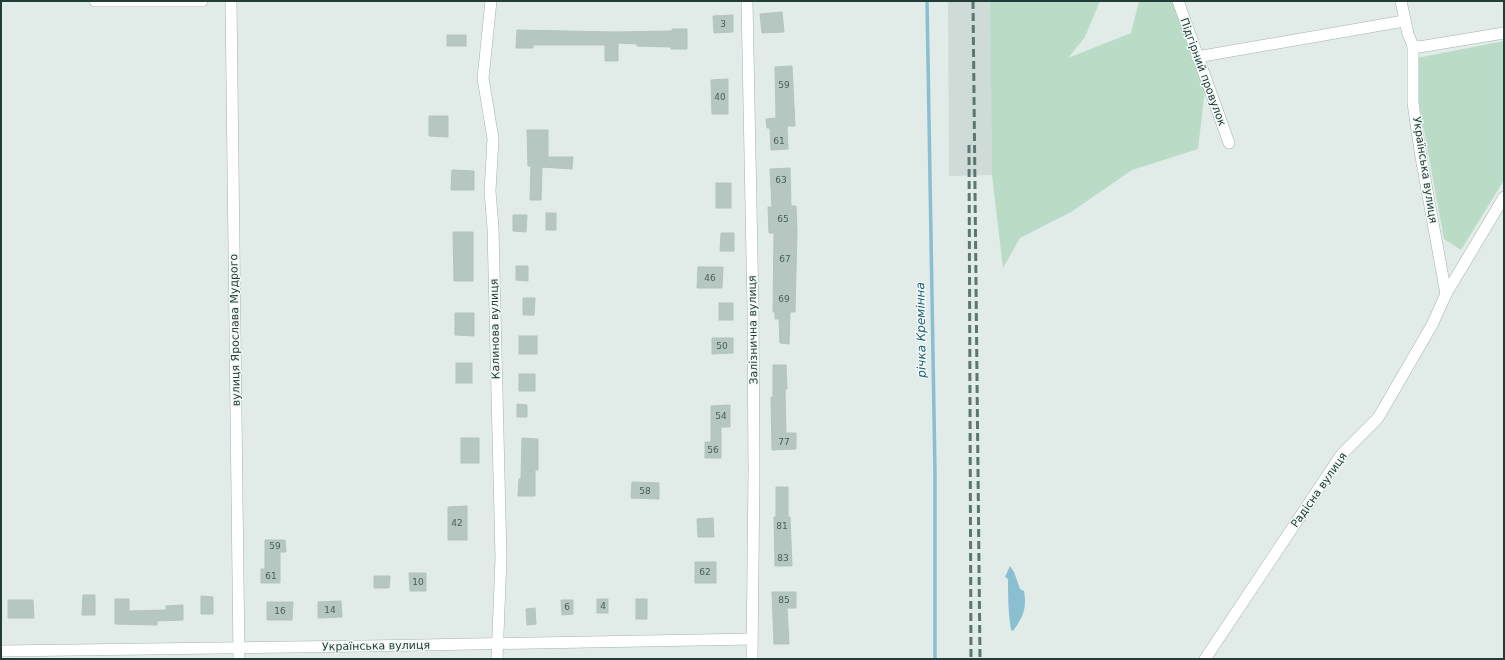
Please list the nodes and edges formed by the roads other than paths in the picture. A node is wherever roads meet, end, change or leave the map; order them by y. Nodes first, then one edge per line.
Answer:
1 (95, 1) edge
2 (202, 1) edge
3 (231, 1) edge
4 (491, 1) edge
5 (747, 1) edge
6 (1178, 1) edge
7 (1401, 1) edge
8 (1404, 21) junction
9 (1504, 33) edge
10 (1416, 47) junction
11 (1197, 56) junction
12 (1229, 142) dead end
13 (1504, 197) edge
14 (1446, 294) junction
15 (752, 639) junction
16 (498, 643) junction
17 (1, 651) edge
18 (239, 654) edge
19 (497, 659) edge
20 (752, 659) edge
21 (1206, 659) edge

1 - 2 street
3 - 18 street, вулиця Ярослава Мудрого
4 - 16 street, Калинова вулиця
5 - 15 street, Залізнична вулиця
6 - 11 street, Підгірний провулок
7 - 8 street, Українська вулиця
8 - 10 street, Українська вулиця
8 - 11 street
9 - 10 street
10 - 14 street, Українська вулиця
11 - 12 street, Підгірний провулок
13 - 14 street, Радісна вулиця
14 - 21 street, Радісна вулиця
15 - 16 street, Українська вулиця
15 - 20 street, Залізнична вулиця
16 - 18 street, Українська вулиця
16 - 19 street, Калинова вулиця
17 - 18 street, Українська вулиця

